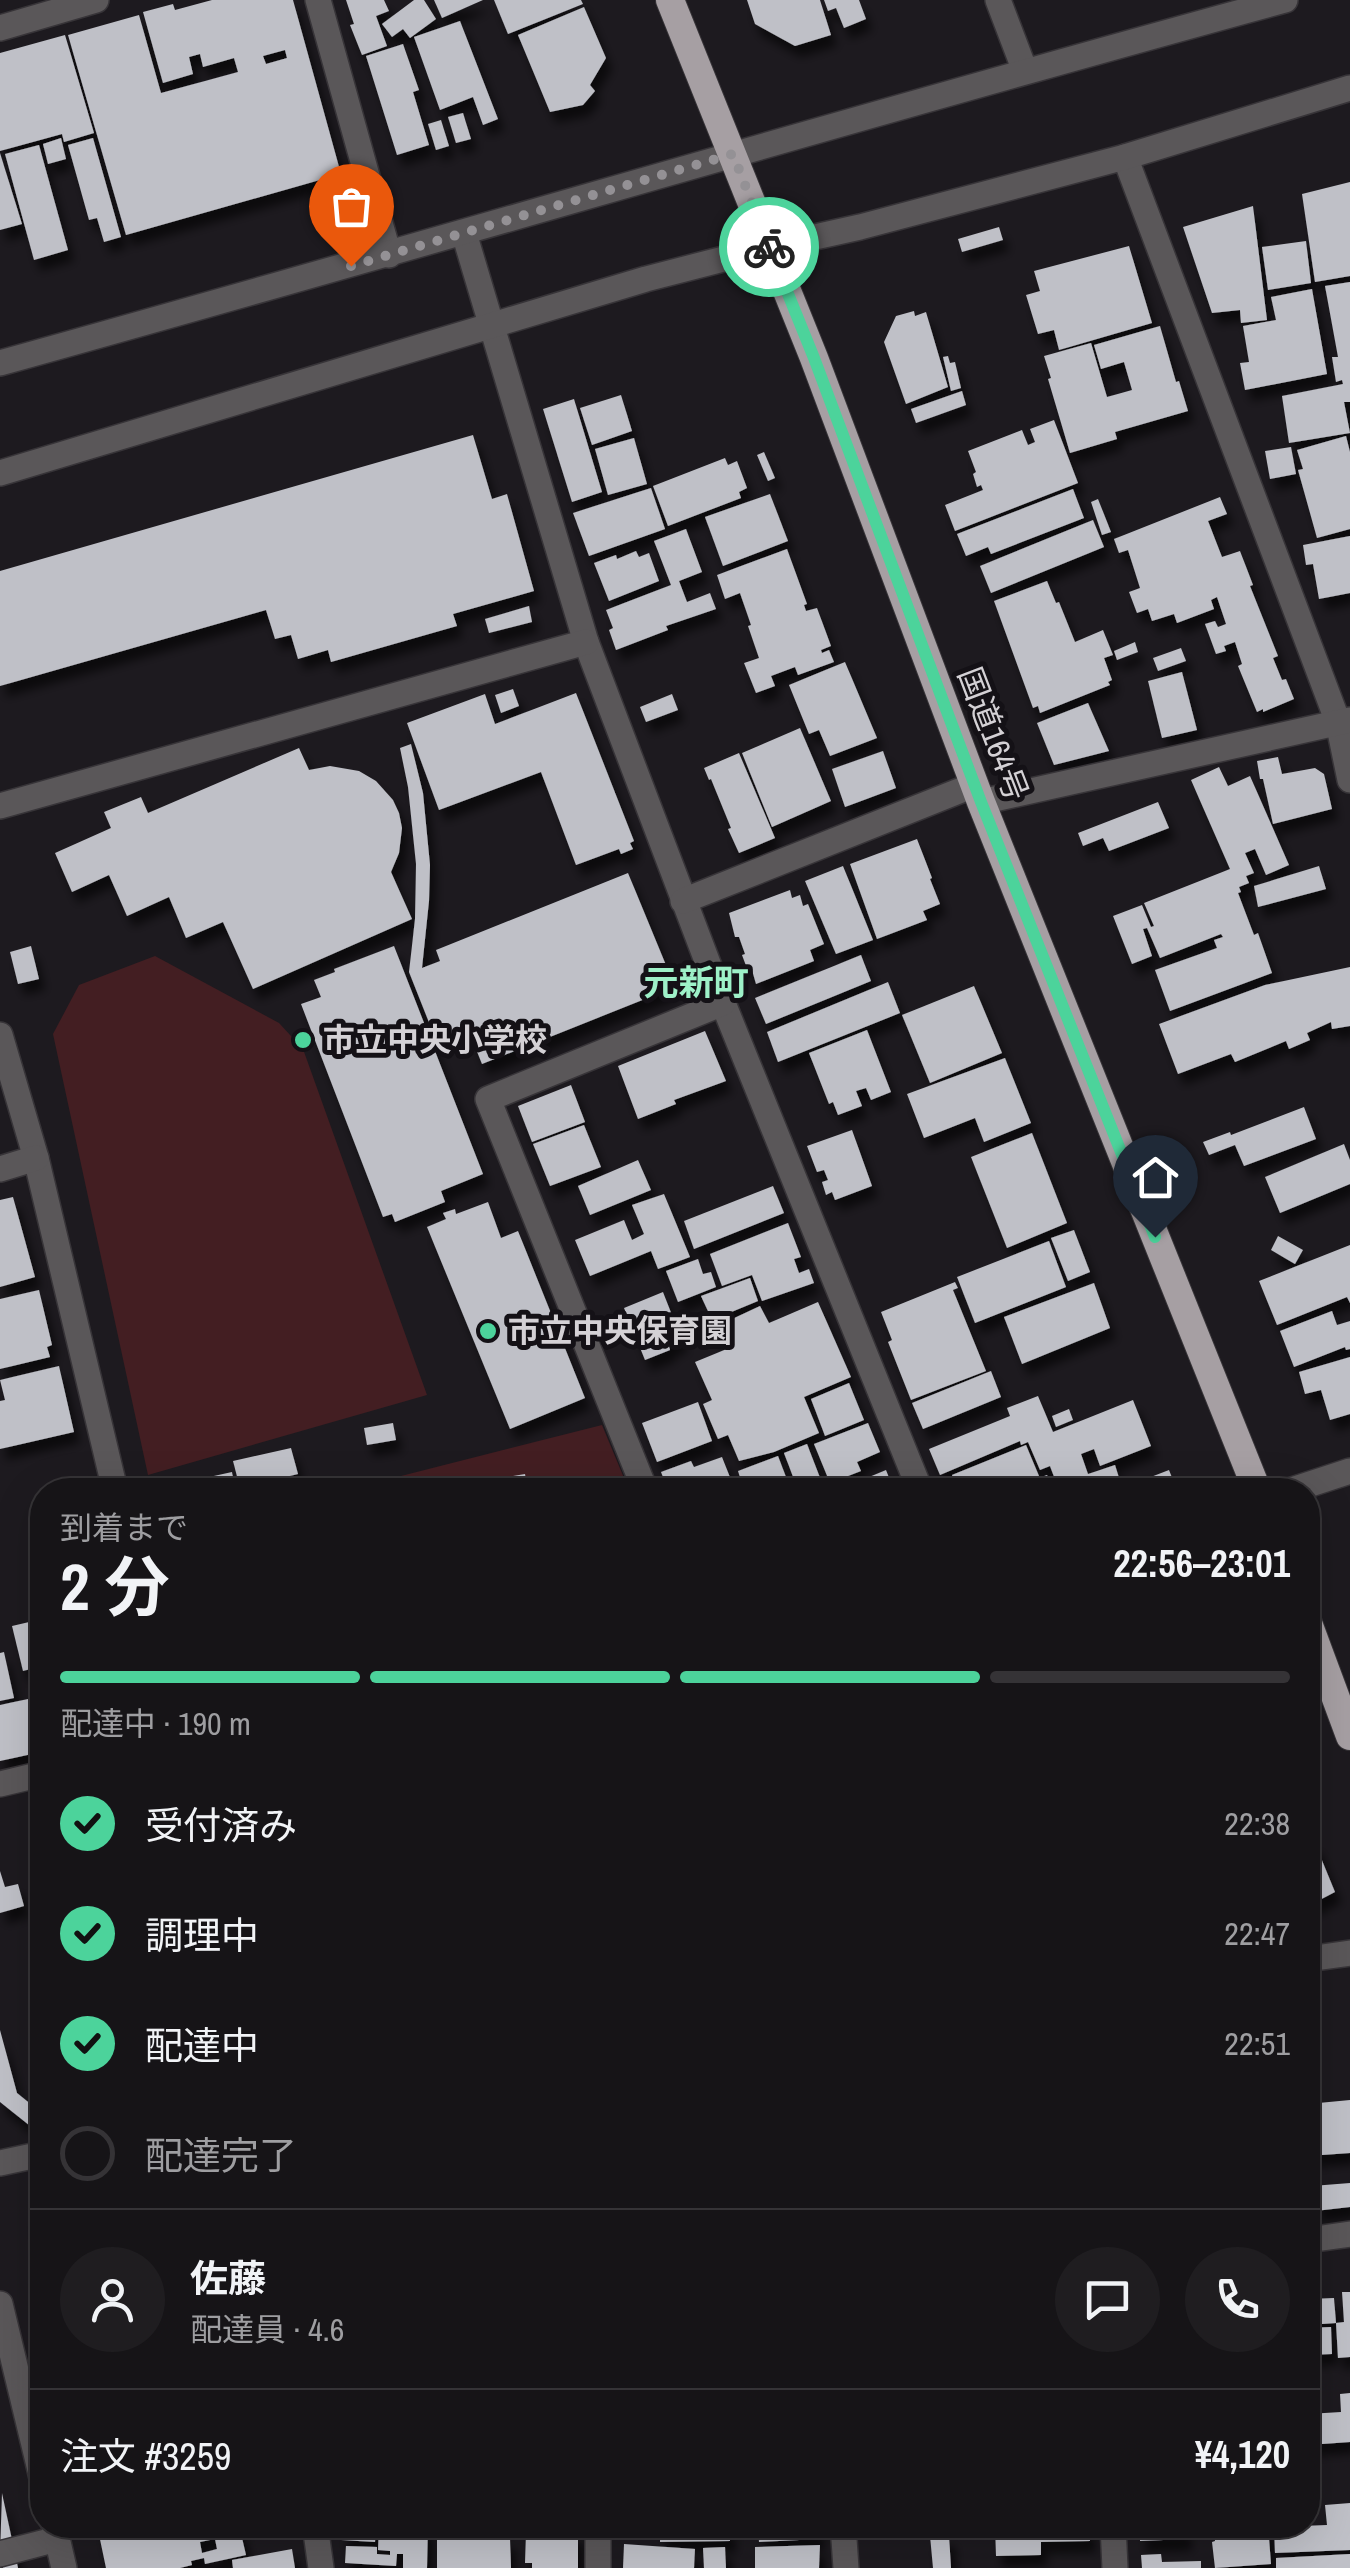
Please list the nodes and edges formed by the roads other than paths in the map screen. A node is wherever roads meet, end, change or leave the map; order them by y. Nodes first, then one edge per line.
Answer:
1 (96, 0) edge
2 (318, 0) edge
3 (670, 0) edge
4 (998, 0) edge
5 (1285, 0) edge
6 (0, 28) edge
7 (1026, 71) junction
8 (1350, 88) edge
9 (733, 154) junction
10 (1125, 157) junction
11 (464, 233) junction
12 (770, 247) junction
13 (389, 255) junction
14 (491, 326) junction
15 (0, 363) edge
16 (0, 473) edge
17 (586, 642) junction
18 (1344, 721) edge
19 (1350, 780) edge
20 (978, 794) junction
21 (0, 806) edge
22 (683, 901) junction
23 (723, 1003) junction
24 (0, 1035) edge
25 (36, 1158) junction
26 (0, 1170) edge
27 (1350, 1471) edge
28 (113, 1478) edge
29 (640, 1478) edge
30 (915, 1478) edge
31 (1252, 1478) edge
32 (1320, 1481) edge
33 (1320, 1655) edge
34 (1350, 1736) edge
35 (30, 1777) edge
36 (0, 1784) edge
37 (1350, 1954) edge
38 (1320, 1958) edge
39 (30, 2157) edge
40 (0, 2163) edge
41 (1350, 2234) edge
42 (1320, 2238) edge
43 (0, 2304) edge
44 (30, 2428) edge
45 (40, 2538) edge
46 (56, 2538) edge
47 (317, 2538) edge
48 (598, 2538) edge
49 (844, 2538) edge
50 (1114, 2538) edge
51 (0, 2554) edge
52 (64, 2568) edge
53 (320, 2568) edge
54 (598, 2568) edge
55 (846, 2568) edge
56 (1115, 2568) edge

1 - 6 street
2 - 13 street
3 - 9 highway, 国道164号
4 - 7 street
5 - 7 street
7 - 9 street
8 - 10 street
9 - 11 street
9 - 12 highway, 国道164号
10 - 12 street
10 - 18 street
11 - 13 street
11 - 14 street
12 - 14 street
12 - 20 highway, 国道164号
13 - 15 street
14 - 16 street
14 - 17 street
17 - 21 street
17 - 22 street
18 - 19 street
18 - 20 street
20 - 22 street
20 - 31 highway, 国道164号
22 - 23 street
23 - 29 street
23 - 30 street
24 - 25 street
25 - 26 street
25 - 28 street
27 - 32 street
33 - 34 highway
35 - 36 street
37 - 38 street
39 - 40 street
41 - 42 street
43 - 44 street
45 - 51 street
46 - 52 street
47 - 53 street
48 - 54 street
49 - 55 street
50 - 56 street

